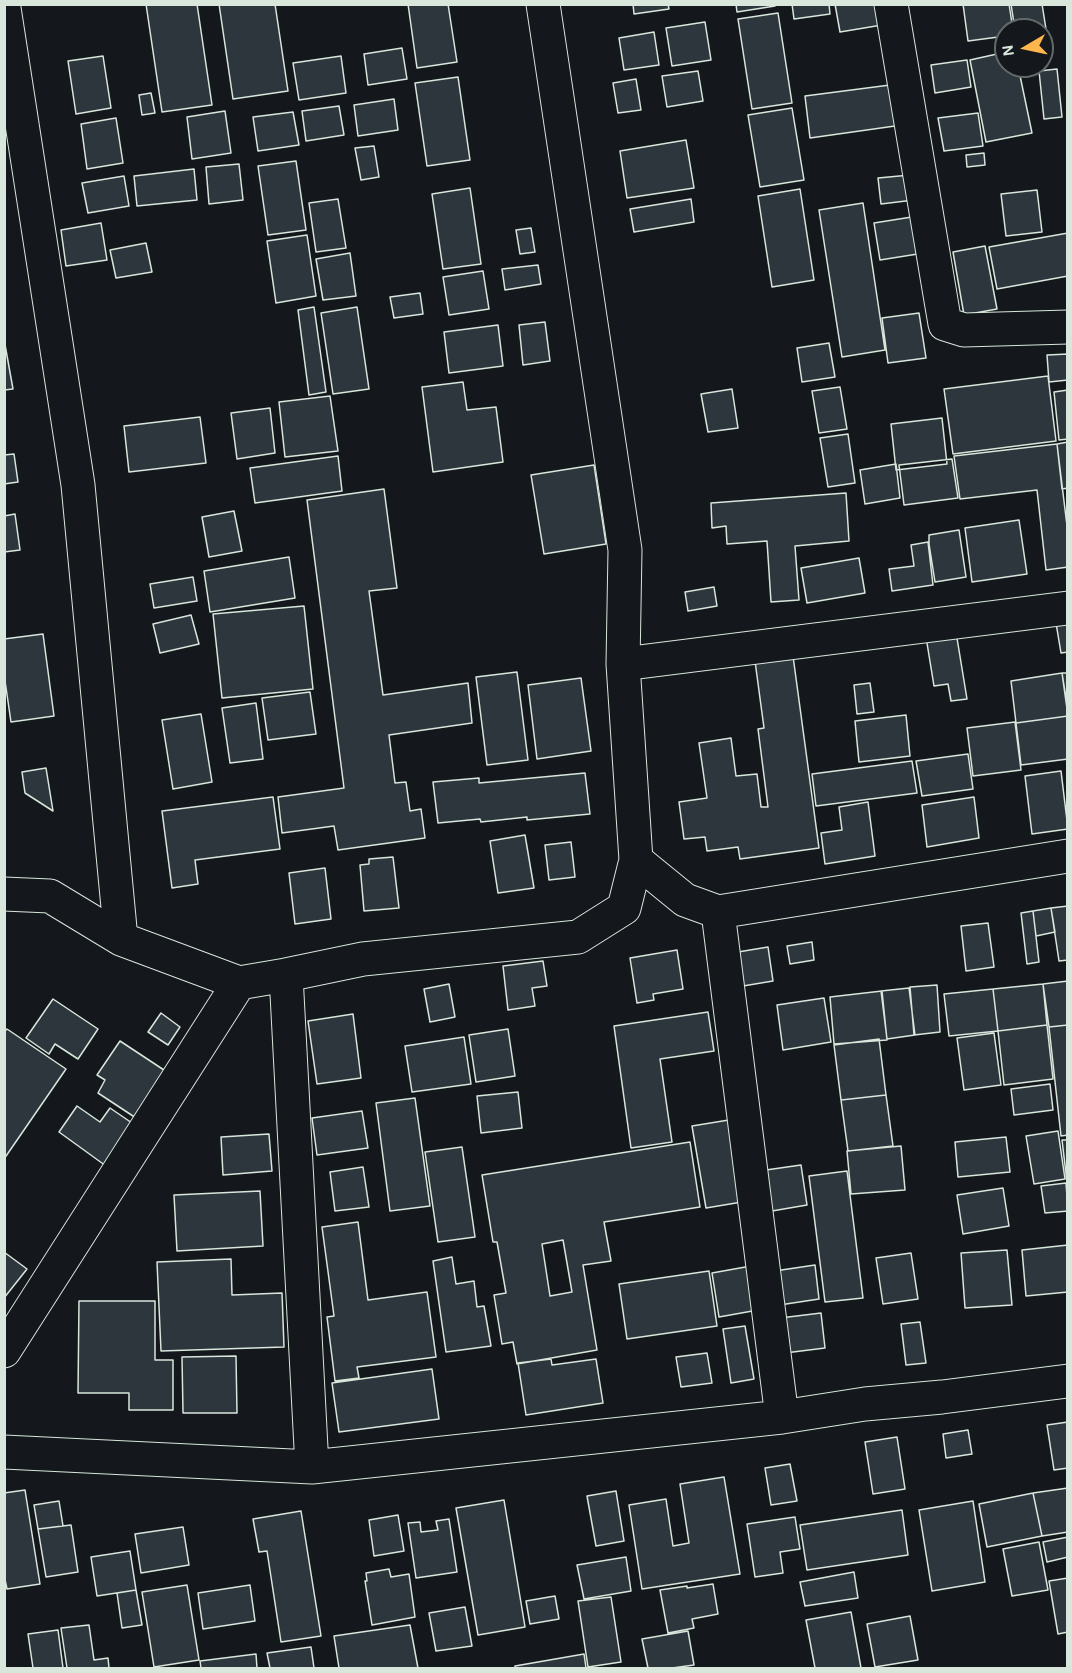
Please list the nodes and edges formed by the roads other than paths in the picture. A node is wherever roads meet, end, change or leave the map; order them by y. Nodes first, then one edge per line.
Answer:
1 (543, 4) edge
2 (891, 4) edge
3 (4, 8) edge
4 (1068, 327) edge
5 (1068, 608) edge
6 (623, 664) junction
7 (1068, 856) edge
8 (636, 860) junction
9 (4, 894) edge
10 (718, 912) junction
11 (121, 939) junction
12 (286, 975) junction
13 (239, 983) junction
14 (4, 1351) edge
15 (1068, 1381) edge
16 (782, 1417) junction
17 (4, 1452) edge
18 (312, 1467) junction

1 - 6 street
2 - 4 street
3 - 11 street
5 - 6 street
6 - 8 street
7 - 10 street
8 - 10 street
8 - 12 street
9 - 11 street
10 - 16 street
11 - 13 street
12 - 13 street
12 - 18 street
13 - 14 street
15 - 16 street
16 - 18 street
17 - 18 street

